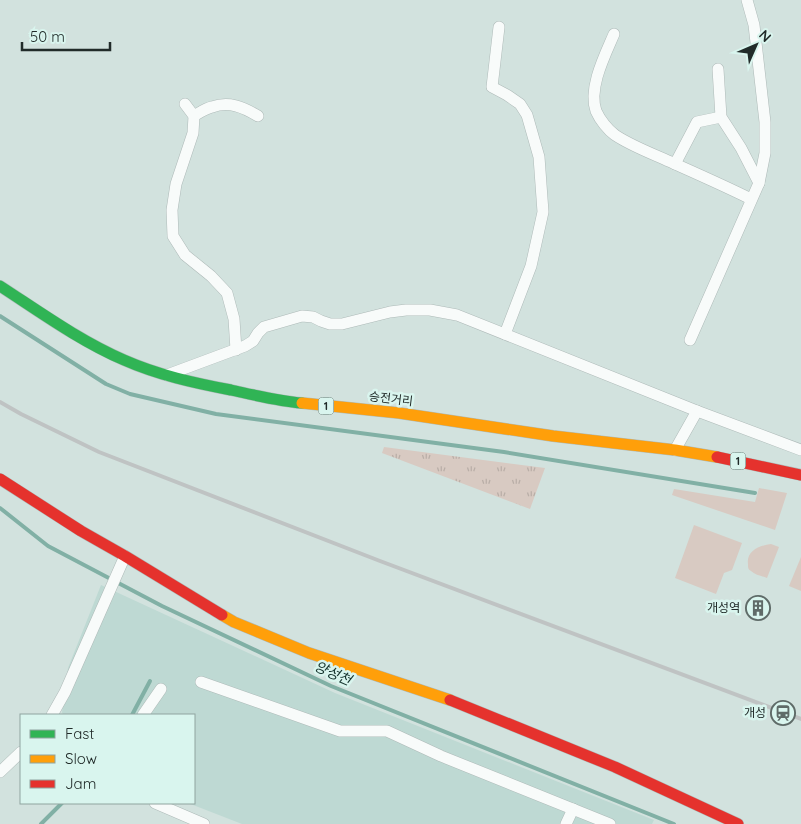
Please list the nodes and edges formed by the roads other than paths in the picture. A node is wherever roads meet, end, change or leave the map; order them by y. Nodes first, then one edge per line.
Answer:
1 (747, 0) edge
2 (499, 27) dead end
3 (614, 34) dead end
4 (718, 69) dead end
5 (186, 104) dead end
6 (194, 116) junction
7 (258, 116) dead end
8 (721, 117) junction
9 (674, 164) junction
10 (758, 182) junction
11 (752, 199) junction
12 (0, 286) edge
13 (505, 334) junction
14 (690, 340) dead end
15 (236, 350) junction
16 (165, 375) junction
17 (697, 411) junction
18 (675, 450) junction
19 (801, 450) edge
20 (801, 475) edge
21 (0, 479) edge
22 (125, 556) junction
23 (201, 682) dead end
24 (161, 689) dead end
25 (53, 714) edge
26 (144, 714) edge
27 (20, 753) edge
28 (0, 772) edge
29 (157, 804) edge
30 (573, 809) junction
31 (204, 824) edge
32 (566, 824) edge
33 (610, 824) edge
34 (738, 824) edge

1 - 10 street
2 - 13 street
3 - 9 street
4 - 8 street
5 - 6 street
6 - 7 street
6 - 15 street
8 - 9 street
8 - 10 street
9 - 11 street
10 - 11 street
11 - 14 street
12 - 16 main road, 승전거리 / 1
13 - 15 street
13 - 17 street
15 - 16 street
16 - 18 main road, 승전거리 / 1
17 - 18 street
17 - 19 street
18 - 20 main road, 승전거리 / 1
21 - 22 main road
22 - 25 street
22 - 34 main road
23 - 30 street
24 - 26 street
27 - 28 street
29 - 31 street
30 - 32 street
30 - 33 street

